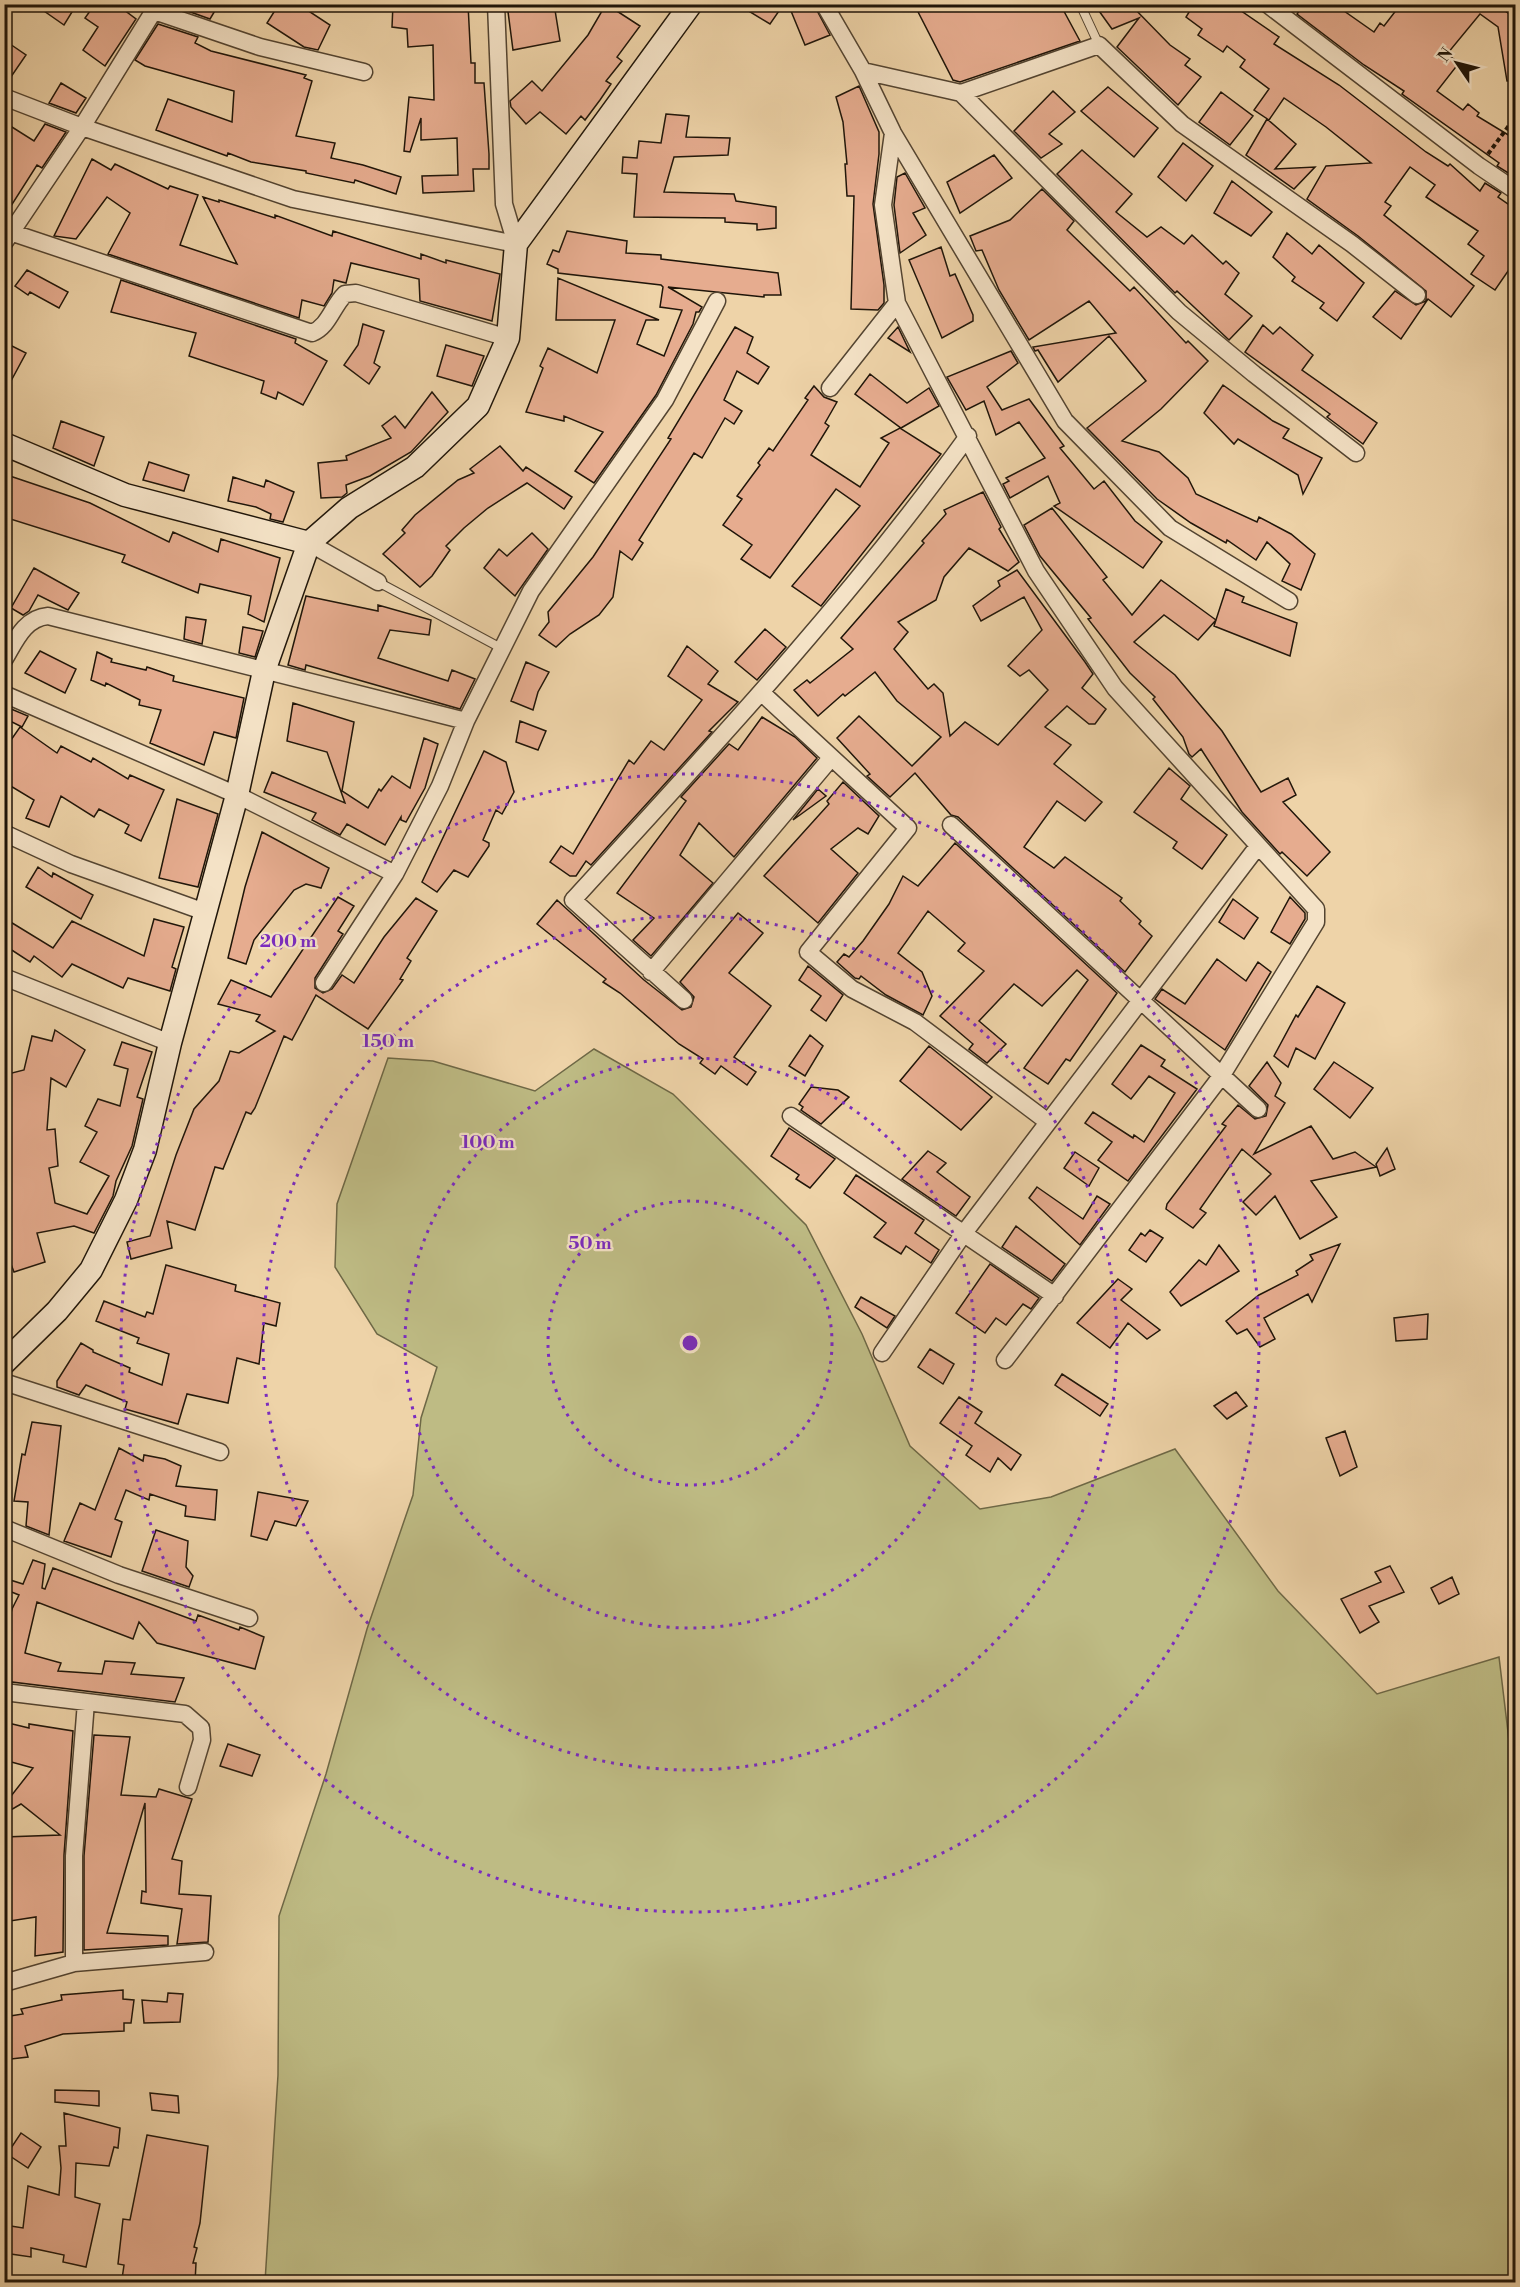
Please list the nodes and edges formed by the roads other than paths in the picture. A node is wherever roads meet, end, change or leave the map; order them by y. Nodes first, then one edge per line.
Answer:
1 (496, 4) edge
2 (692, 4) edge
3 (824, 4) edge
4 (1080, 4) edge
5 (1267, 4) edge
6 (156, 8) edge
7 (1099, 45) junction
8 (863, 71) junction
9 (363, 72) dead end
10 (962, 93) junction
11 (4, 97) edge
12 (82, 127) junction
13 (893, 133) junction
14 (1515, 191) edge
15 (7, 235) edge
16 (516, 244) junction
17 (1417, 295) dead end
18 (717, 301) dead end
19 (897, 303) junction
20 (508, 338) junction
21 (830, 388) dead end
22 (968, 436) junction
23 (4, 444) edge
24 (1356, 453) dead end
25 (309, 543) junction
26 (378, 582) joint
27 (1289, 601) dead end
28 (501, 648) junction
29 (4, 660) edge
30 (264, 671) junction
31 (762, 693) junction
32 (4, 694) edge
33 (466, 721) junction
34 (831, 758) junction
35 (237, 795) junction
36 (951, 825) dead end
37 (4, 833) edge
38 (1258, 846) junction
39 (395, 874) junction
40 (205, 912) junction
41 (651, 972) junction
42 (4, 977) edge
43 (324, 983) dead end
44 (684, 1000) dead end
45 (1142, 1000) junction
46 (170, 1043) junction
47 (1222, 1075) junction
48 (1258, 1109) dead end
49 (791, 1116) dead end
50 (1048, 1122) junction
51 (964, 1233) junction
52 (1055, 1296) junction
53 (882, 1353) dead end
54 (1005, 1360) dead end
55 (4, 1363) edge
56 (4, 1382) edge
57 (220, 1452) dead end
58 (4, 1528) edge
59 (249, 1618) dead end
60 (4, 1692) edge
61 (86, 1702) junction
62 (188, 1786) dead end
63 (205, 1952) dead end
64 (74, 1964) junction
65 (4, 1983) edge

1 - 16 street
2 - 16 main road
3 - 8 street
4 - 7 lane
5 - 14 street
6 - 9 street
6 - 12 street
7 - 10 street
7 - 17 street
8 - 10 street
8 - 13 street
10 - 24 street
11 - 12 street
12 - 15 street
12 - 16 street
13 - 19 street
13 - 27 street
15 - 20 street
16 - 20 main road
18 - 28 street
19 - 21 street
19 - 22 street
20 - 25 main road
22 - 31 street
22 - 38 street
23 - 25 main road
25 - 26 street
25 - 30 main road
26 - 28 lane
28 - 33 street
29 - 30 street
30 - 33 street
30 - 35 main road
31 - 34 street
31 - 41 street
32 - 35 street
33 - 39 street
34 - 41 street
34 - 50 street
35 - 39 street
35 - 40 main road
36 - 45 street
37 - 40 street
38 - 45 street
38 - 47 street
39 - 43 street
40 - 46 main road
41 - 44 street
42 - 46 street
45 - 47 street
45 - 50 street
46 - 55 main road
47 - 48 street
47 - 52 street
49 - 51 street
50 - 51 street
51 - 52 street
51 - 53 street
52 - 54 street
56 - 57 street
58 - 59 street
60 - 61 street
61 - 62 street
61 - 64 street
63 - 64 street
64 - 65 street

